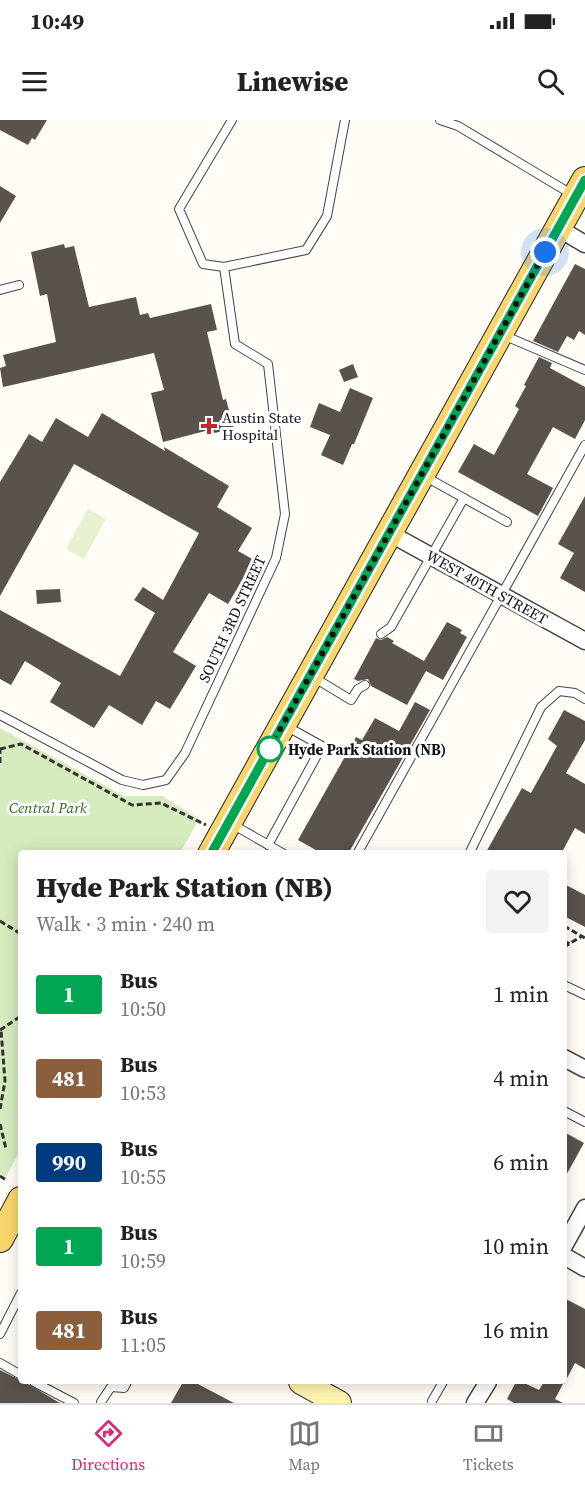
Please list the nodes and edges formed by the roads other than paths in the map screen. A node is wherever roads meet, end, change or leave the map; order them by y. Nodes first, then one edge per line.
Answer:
1 (232, 120) edge
2 (345, 120) edge
3 (440, 120) edge
4 (459, 123) edge
5 (580, 189) edge
6 (558, 228) junction
7 (585, 244) edge
8 (224, 267) junction
9 (19, 285) dead end
10 (0, 290) edge
11 (500, 334) junction
12 (585, 370) edge
13 (585, 445) edge
14 (421, 475) junction
15 (464, 498) junction
16 (507, 522) dead end
17 (389, 533) junction
18 (432, 557) junction
19 (502, 596) junction
20 (391, 627) junction
21 (381, 634) dead end
22 (392, 640) dead end
23 (585, 641) edge
24 (310, 675) junction
25 (360, 685) dead end
26 (585, 699) edge
27 (0, 715) edge
28 (283, 725) junction
29 (228, 822) junction
30 (268, 845) junction
31 (213, 850) edge
32 (277, 850) edge
33 (359, 850) edge
34 (471, 850) edge
35 (567, 986) edge
36 (585, 995) edge
37 (567, 1060) edge
38 (585, 1070) edge
39 (567, 1113) edge
40 (585, 1122) edge
41 (585, 1208) edge
42 (567, 1240) edge
43 (567, 1258) edge
44 (585, 1268) edge
45 (18, 1299) edge
46 (0, 1334) edge
47 (0, 1363) edge
48 (18, 1373) edge
49 (38, 1384) edge
50 (126, 1384) edge
51 (305, 1384) edge
52 (442, 1384) edge
53 (487, 1384) edge
54 (432, 1401) dead end
55 (101, 1402) edge
56 (74, 1403) edge
57 (339, 1403) edge
58 (475, 1403) edge

1 - 8 lane
2 - 8 lane
3 - 4 lane
4 - 5 lane
5 - 6 main road
6 - 7 street
6 - 11 main road
8 - 27 lane, SOUTH 3RD STREET
9 - 10 lane
11 - 12 lane
11 - 14 main road
13 - 19 lane
14 - 15 lane
14 - 17 main road
15 - 16 lane
15 - 18 lane
17 - 18 street, WEST 40TH STREET
17 - 24 main road
18 - 19 street, WEST 40TH STREET
18 - 20 lane
19 - 23 street, WEST 40TH STREET
19 - 33 lane
20 - 21 lane
20 - 22 lane
24 - 25 lane
24 - 28 main road
26 - 34 lane
28 - 29 main road
28 - 30 lane
29 - 30 lane
29 - 31 main road
30 - 32 lane
35 - 36 lane
37 - 38 street
39 - 40 lane
41 - 42 street
43 - 44 street
45 - 46 lane
47 - 48 lane
49 - 56 lane
50 - 55 lane
51 - 57 street
52 - 54 lane
53 - 58 street

